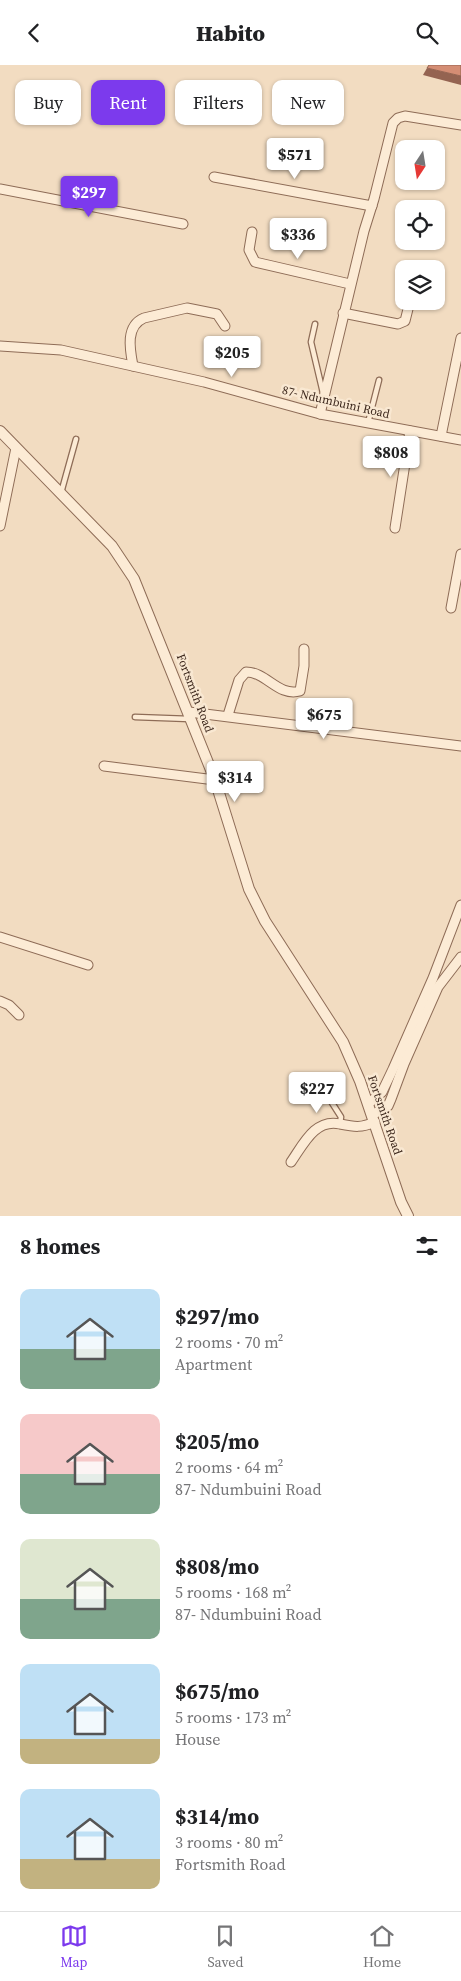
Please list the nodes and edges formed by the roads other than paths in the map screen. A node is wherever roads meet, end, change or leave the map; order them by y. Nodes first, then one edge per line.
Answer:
1 (461, 125) edge
2 (214, 177) dead end
3 (0, 189) edge
4 (372, 206) junction
5 (183, 224) dead end
6 (252, 232) dead end
7 (350, 284) junction
8 (407, 310) edge
9 (343, 313) junction
10 (315, 324) dead end
11 (224, 326) dead end
12 (461, 338) edge
13 (0, 346) edge
14 (133, 366) junction
15 (379, 380) dead end
16 (323, 397) junction
17 (320, 414) junction
18 (368, 423) junction
19 (0, 431) edge
20 (410, 431) junction
21 (440, 436) junction
22 (76, 439) dead end
23 (461, 440) edge
24 (16, 449) junction
25 (60, 493) junction
26 (0, 526) edge
27 (395, 528) dead end
28 (461, 554) edge
29 (451, 608) dead end
30 (304, 649) dead end
31 (190, 715) junction
32 (228, 715) junction
33 (136, 717) dead end
34 (461, 746) edge
35 (104, 766) dead end
36 (215, 780) junction
37 (461, 905) edge
38 (0, 937) edge
39 (461, 957) edge
40 (88, 965) dead end
41 (0, 1001) edge
42 (19, 1015) dead end
43 (320, 1084) dead end
44 (368, 1104) junction
45 (374, 1119) junction
46 (340, 1124) junction
47 (291, 1162) dead end
48 (408, 1216) edge

1 - 4 street
2 - 4 street
3 - 5 street
4 - 7 street
6 - 7 street
7 - 9 street
8 - 9 street
9 - 16 street
10 - 16 lane
11 - 14 street
12 - 21 street
13 - 14 street, 87- Ndumbuini Road
14 - 17 street, 87- Ndumbuini Road
15 - 18 lane
16 - 17 street
17 - 18 street, 87- Ndumbuini Road
18 - 20 street, 87- Ndumbuini Road
19 - 24 street, Fortsmith Road
20 - 21 street, 87- Ndumbuini Road
20 - 27 street
21 - 23 street, 87- Ndumbuini Road
22 - 25 lane
24 - 25 street, Fortsmith Road
24 - 26 street
25 - 31 street, Fortsmith Road
28 - 29 street
30 - 32 street
31 - 32 street
31 - 33 lane
31 - 36 street, Fortsmith Road
32 - 34 street
35 - 36 street
36 - 44 street, Fortsmith Road
37 - 44 street
38 - 40 street
39 - 45 street
41 - 42 street
43 - 46 lane
44 - 45 street, Fortsmith Road
45 - 46 street
45 - 48 street, Fortsmith Road
46 - 47 street

